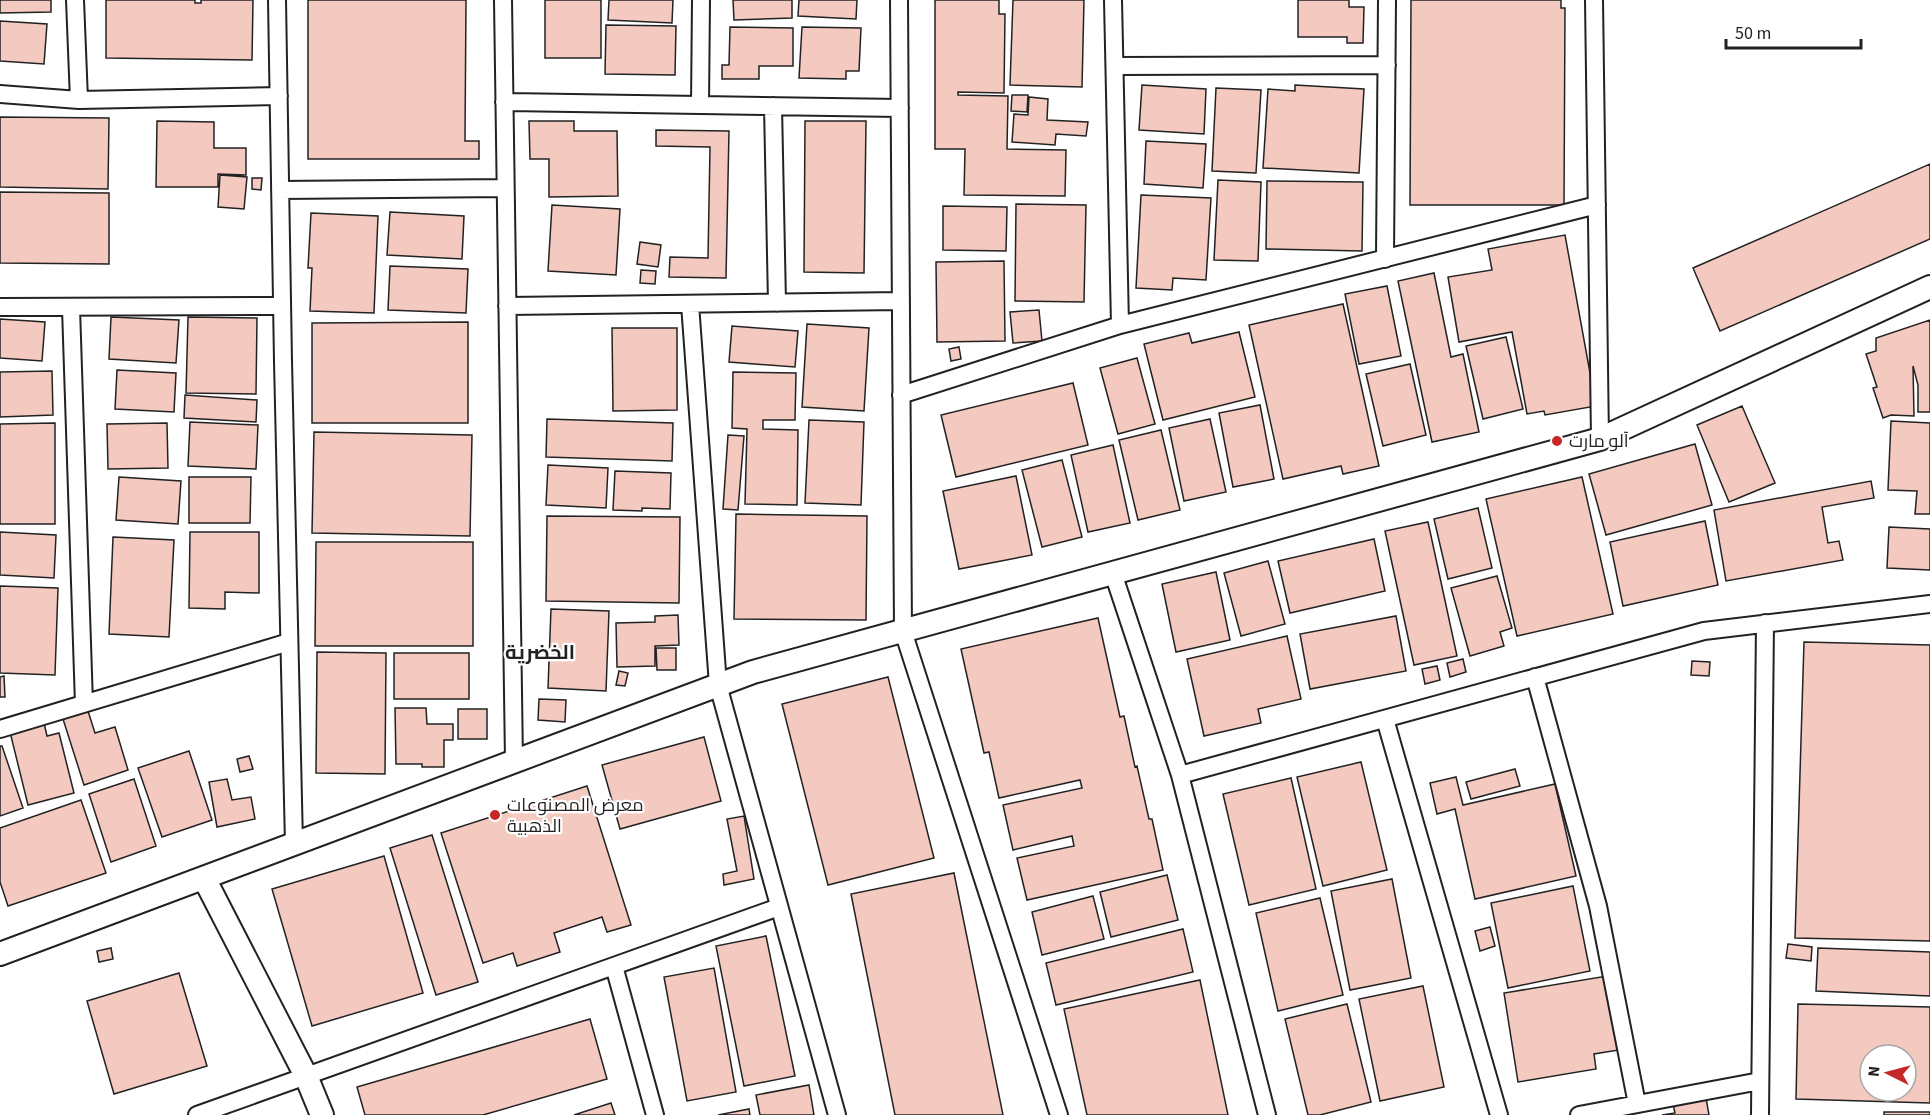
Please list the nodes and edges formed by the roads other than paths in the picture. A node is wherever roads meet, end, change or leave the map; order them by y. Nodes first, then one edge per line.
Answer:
1 (75, 0) edge
2 (277, 0) edge
3 (503, 0) edge
4 (700, 0) edge
5 (899, 0) edge
6 (1113, 0) edge
7 (1387, 0) edge
8 (1594, 0) edge
9 (1387, 65) junction
10 (1115, 66) junction
11 (0, 94) edge
12 (279, 96) junction
13 (79, 100) junction
14 (504, 102) junction
15 (700, 105) junction
16 (773, 106) junction
17 (900, 108) junction
18 (505, 188) junction
19 (280, 190) junction
20 (1597, 206) junction
21 (1385, 259) junction
22 (1930, 287) edge
23 (901, 301) junction
24 (777, 303) junction
25 (690, 304) junction
26 (282, 306) junction
27 (507, 306) junction
28 (0, 307) edge
29 (71, 308) junction
30 (1120, 325) junction
31 (901, 395) junction
32 (1600, 439) junction
33 (1113, 573) junction
34 (1930, 603) edge
35 (1766, 623) junction
36 (903, 631) junction
37 (289, 642) junction
38 (1535, 677) junction
39 (718, 685) junction
40 (84, 704) junction
41 (1385, 719) junction
42 (0, 729) edge
43 (514, 761) junction
44 (1180, 775) junction
45 (294, 844) junction
46 (204, 878) junction
47 (779, 907) junction
48 (0, 954) edge
49 (614, 966) junction
50 (306, 1076) junction
51 (1760, 1081) junction
52 (1637, 1104) junction
53 (197, 1115) edge
54 (322, 1115) edge
55 (656, 1115) edge
56 (837, 1115) edge
57 (1059, 1115) edge
58 (1267, 1115) edge
59 (1499, 1115) edge
60 (1579, 1115) edge
61 (1760, 1115) edge

1 - 13 street
2 - 12 street
3 - 14 street
4 - 15 street
5 - 17 street
6 - 10 street
7 - 9 street
8 - 20 street
9 - 10 street
9 - 21 street
10 - 30 street
11 - 13 street
12 - 13 street
12 - 19 street
14 - 15 street
14 - 18 street
15 - 16 street
16 - 17 street
16 - 24 street
17 - 23 street
18 - 19 street
18 - 27 street
19 - 26 street
20 - 21 street
20 - 32 street
21 - 30 street
22 - 32 street
23 - 24 street
23 - 31 street
24 - 25 street
25 - 27 street
25 - 39 street
26 - 29 street
26 - 37 street
27 - 43 street
28 - 29 street
29 - 40 street
30 - 31 street
31 - 36 street
32 - 33 street
33 - 36 street
33 - 44 street
34 - 35 street
35 - 38 street
35 - 51 street
36 - 39 street
36 - 57 street
37 - 40 street
37 - 45 street
38 - 41 street
38 - 52 street
39 - 43 street
39 - 47 street
40 - 42 street
41 - 44 street
41 - 59 street
43 - 45 street
44 - 58 street
45 - 46 street
46 - 48 street
46 - 50 street
47 - 49 street
47 - 56 street
49 - 50 street
49 - 55 street
50 - 53 street
50 - 54 street
51 - 52 street
51 - 61 street
52 - 60 street

